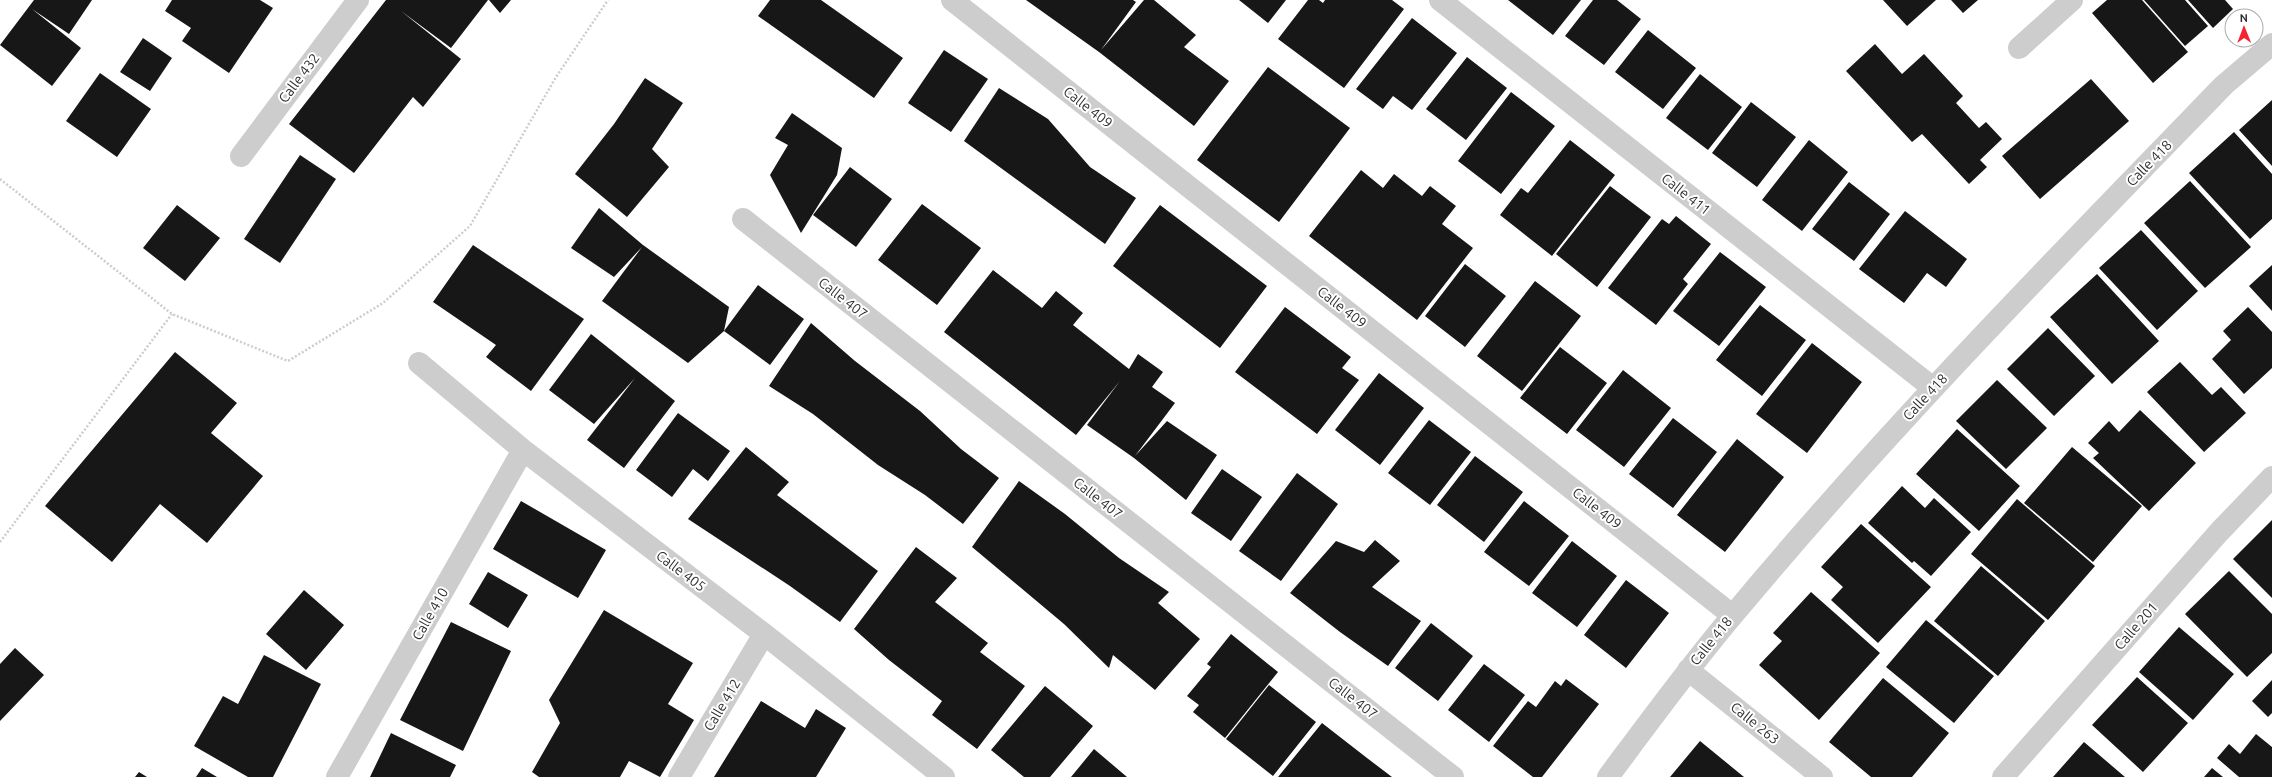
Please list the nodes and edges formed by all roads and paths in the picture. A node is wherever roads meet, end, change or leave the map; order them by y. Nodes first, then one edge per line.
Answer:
1 (358, 0) edge
2 (608, 0) edge
3 (952, 0) edge
4 (1440, 0) edge
5 (2072, 0) edge
6 (2272, 44) edge
7 (2019, 48) dead end
8 (241, 156) dead end
9 (0, 179) edge
10 (743, 219) dead end
11 (172, 314) junction
12 (419, 363) dead end
13 (1934, 388) junction
14 (524, 450) junction
15 (2272, 477) edge
16 (0, 542) edge
17 (1732, 615) junction
18 (764, 634) junction
19 (1688, 670) junction
20 (336, 777) edge
21 (679, 777) edge
22 (944, 777) edge
23 (1453, 777) edge
24 (1608, 777) edge
25 (1822, 777) edge
26 (2004, 777) edge

1 - 8 street, Calle 432
2 - 11 path
3 - 17 street, Calle 409
4 - 13 street, Calle 411
5 - 7 street
6 - 13 street, Calle 418
9 - 11 path
10 - 23 street, Calle 407
11 - 16 path
12 - 14 street, Calle 405
13 - 17 street, Calle 418
14 - 18 street, Calle 405
14 - 20 street, Calle 410
15 - 26 street, Calle 201
17 - 19 street, Calle 418
18 - 21 street, Calle 412
18 - 22 street, Calle 405
19 - 24 street, Calle 418
19 - 25 street, Calle 263

